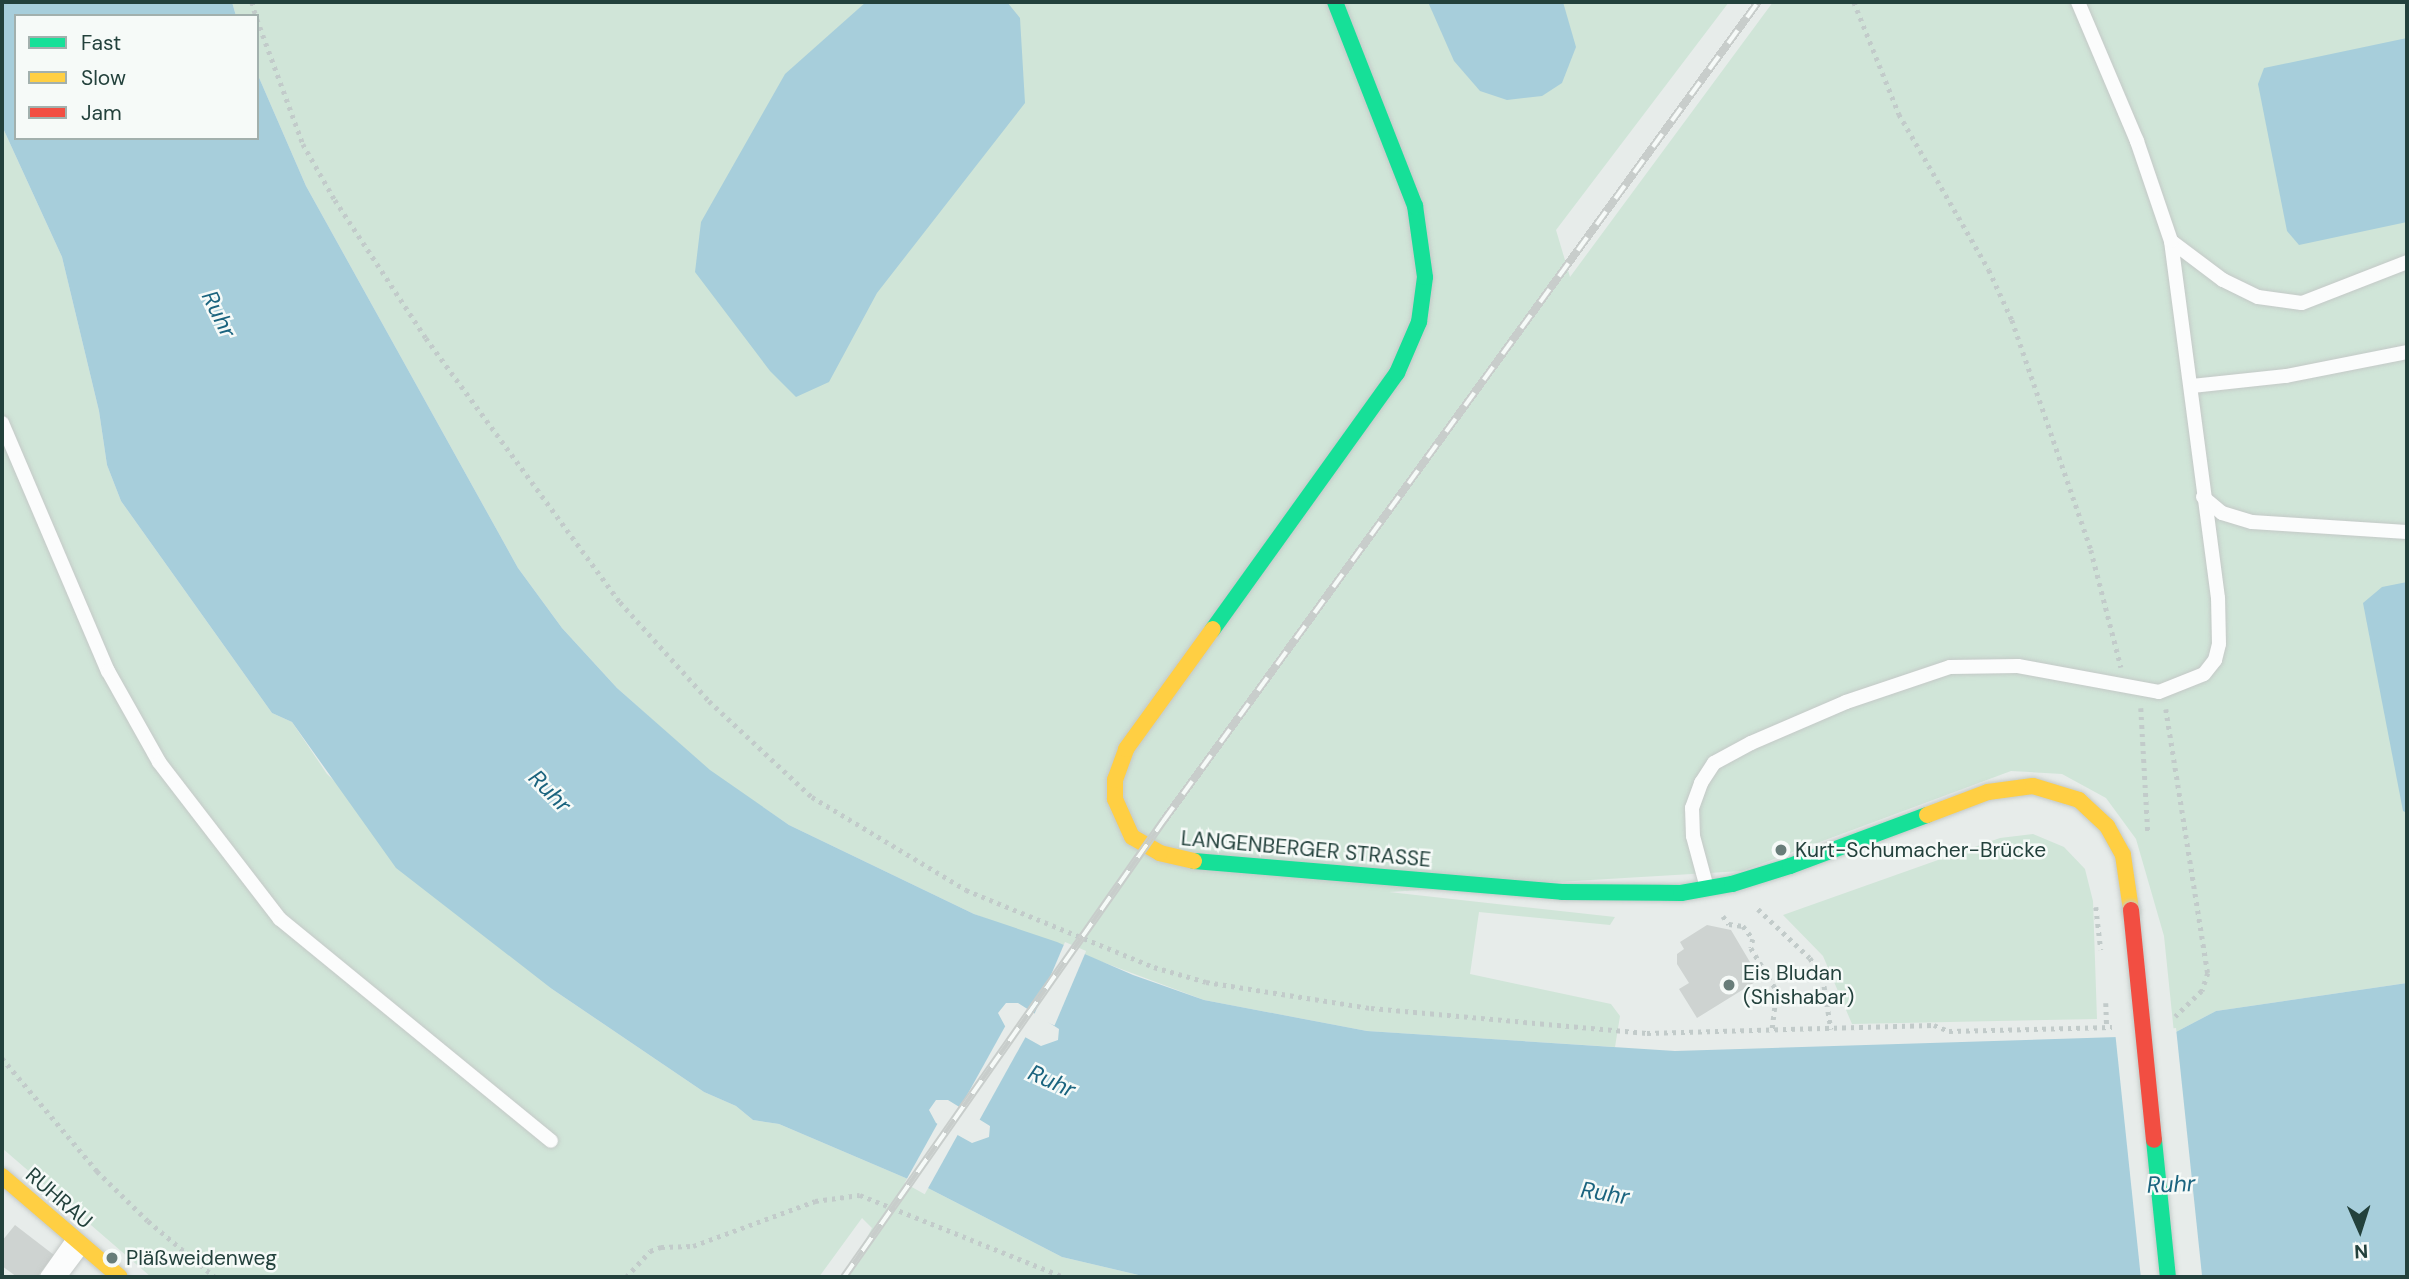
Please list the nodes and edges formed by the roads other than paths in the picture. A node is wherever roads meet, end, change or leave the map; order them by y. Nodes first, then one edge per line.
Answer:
1 (1335, 2) edge
2 (2078, 2) edge
3 (2171, 241) junction
4 (2407, 262) edge
5 (2407, 352) edge
6 (2192, 386) junction
7 (2, 423) edge
8 (2203, 497) junction
9 (2407, 532) edge
10 (1707, 890) junction
11 (551, 1141) dead end
12 (2, 1176) edge
13 (79, 1242) junction
14 (47, 1277) edge
15 (59, 1277) edge
16 (120, 1277) edge
17 (2168, 1277) edge

1 - 10 main road, LANGENBERGER STRASSE
2 - 3 lane
3 - 4 lane
3 - 6 lane
5 - 6 lane
6 - 8 lane
7 - 11 lane
8 - 9 lane
8 - 10 lane
10 - 17 main road, LANGENBERGER STRASSE, bridge
12 - 13 main road, RUHRAU
13 - 14 lane
13 - 15 lane
13 - 16 main road, RUHRAU

